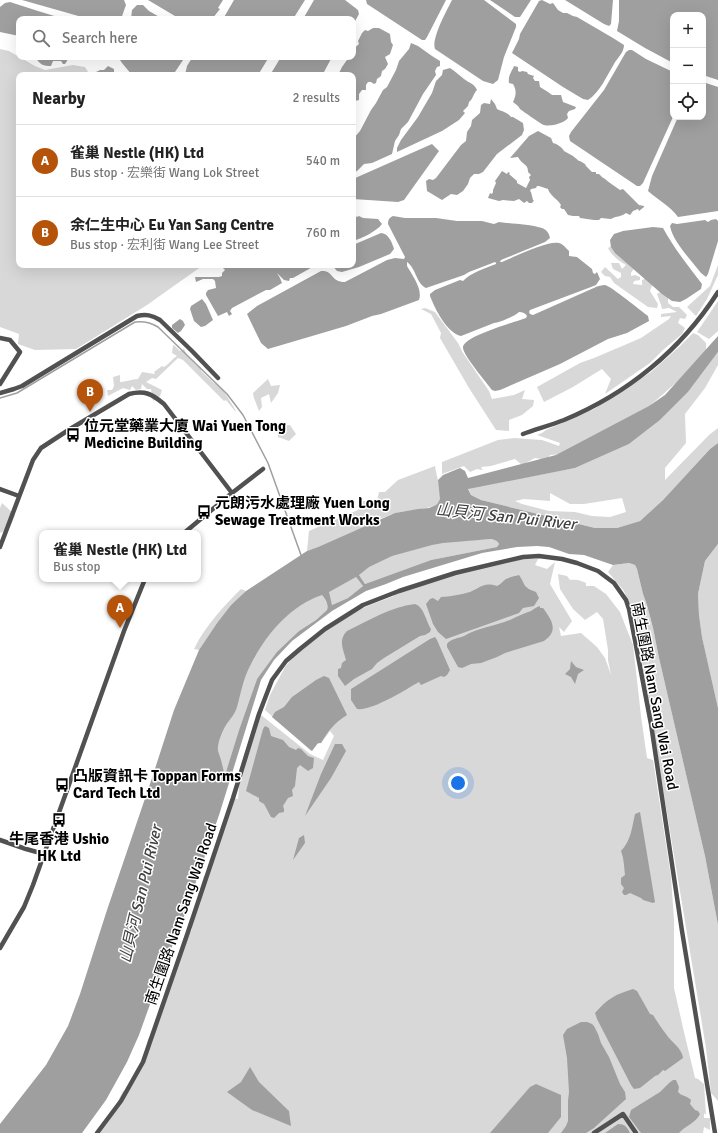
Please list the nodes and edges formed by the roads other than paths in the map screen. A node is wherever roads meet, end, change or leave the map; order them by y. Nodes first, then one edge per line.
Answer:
1 (718, 292) edge
2 (0, 338) edge
3 (218, 378) dead end
4 (0, 384) edge
5 (0, 393) edge
6 (523, 434) dead end
7 (263, 469) dead end
8 (0, 490) edge
9 (232, 493) junction
10 (19, 496) junction
11 (188, 530) edge
12 (0, 547) edge
13 (144, 582) edge
14 (0, 840) edge
15 (44, 854) junction
16 (0, 948) edge
17 (97, 1133) edge
18 (594, 1133) edge
19 (636, 1133) edge
20 (715, 1133) edge

1 - 6 street
2 - 4 street
3 - 5 street
7 - 9 street
8 - 10 street
9 - 10 street
9 - 11 street
10 - 12 street
13 - 15 street
14 - 15 street
15 - 16 street
17 - 20 street, 南生圍路 Nam Sang Wai Road
18 - 19 street

